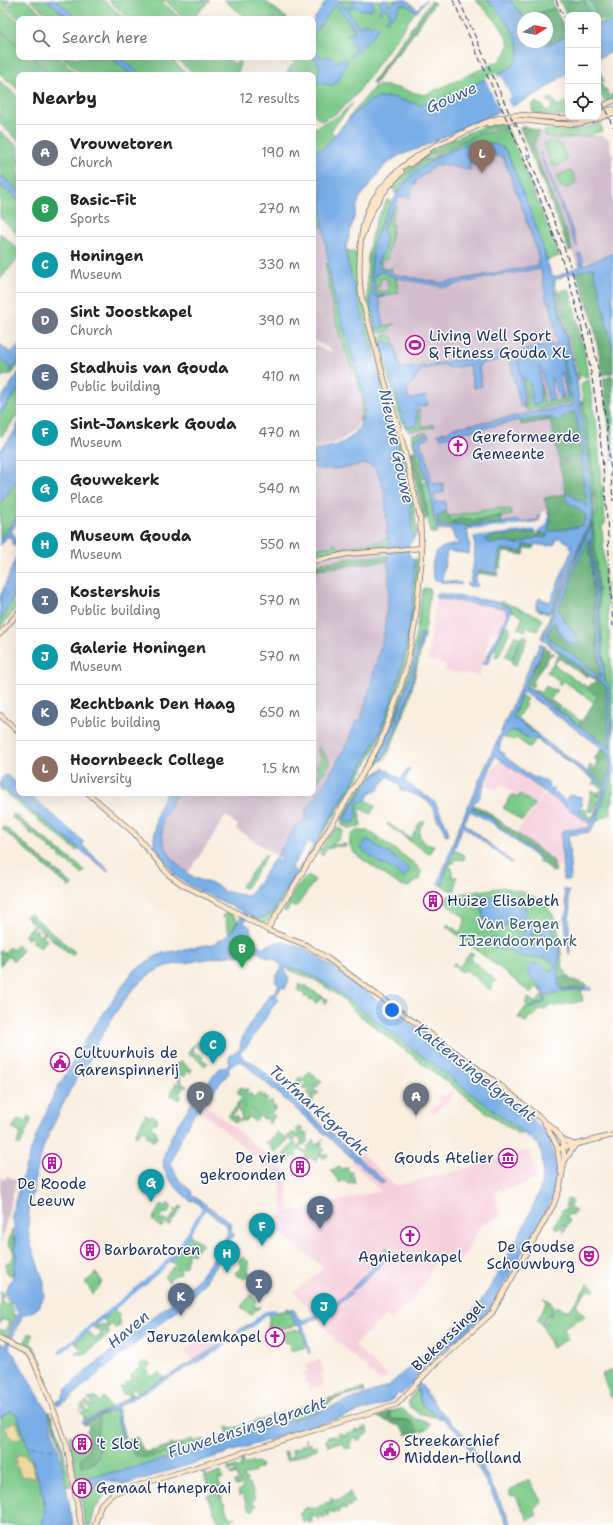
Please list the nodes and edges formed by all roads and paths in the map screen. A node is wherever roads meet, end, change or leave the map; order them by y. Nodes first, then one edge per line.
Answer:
1 (613, 102) edge
2 (601, 107) edge
3 (613, 109) edge
4 (601, 113) edge
5 (613, 113) edge
6 (565, 119) edge
7 (585, 120) edge
8 (578, 123) junction
9 (470, 130) junction
10 (422, 548) junction
11 (316, 560) edge
12 (16, 615) edge
13 (0, 634) edge
14 (0, 715) edge
15 (0, 719) edge
16 (11, 726) junction
17 (16, 730) edge
18 (92, 796) edge
19 (267, 930) junction
20 (542, 1120) junction
21 (613, 1135) edge
22 (563, 1140) junction
23 (575, 1145) junction
24 (561, 1148) junction
25 (564, 1162) junction
26 (561, 1179) junction
27 (0, 1340) edge
28 (81, 1525) edge
29 (95, 1525) edge

1 - 2 main road
3 - 4 main road
5 - 8 main road
6 - 9 main road
7 - 8 main road
8 - 9 main road
9 - 10 main road
10 - 11 main road
10 - 19 main road
12 - 13 main road
14 - 16 main road
15 - 16 main road
16 - 17 main road
18 - 19 main road
19 - 20 main road
20 - 22 main road
20 - 24 main road
21 - 23 main road
22 - 23 main road
22 - 24 main road
23 - 24 main road
23 - 25 main road
24 - 25 main road
24 - 26 main road, Blekerssingel
25 - 26 main road, Blekerssingel
26 - 29 main road, Blekerssingel
27 - 28 main road

